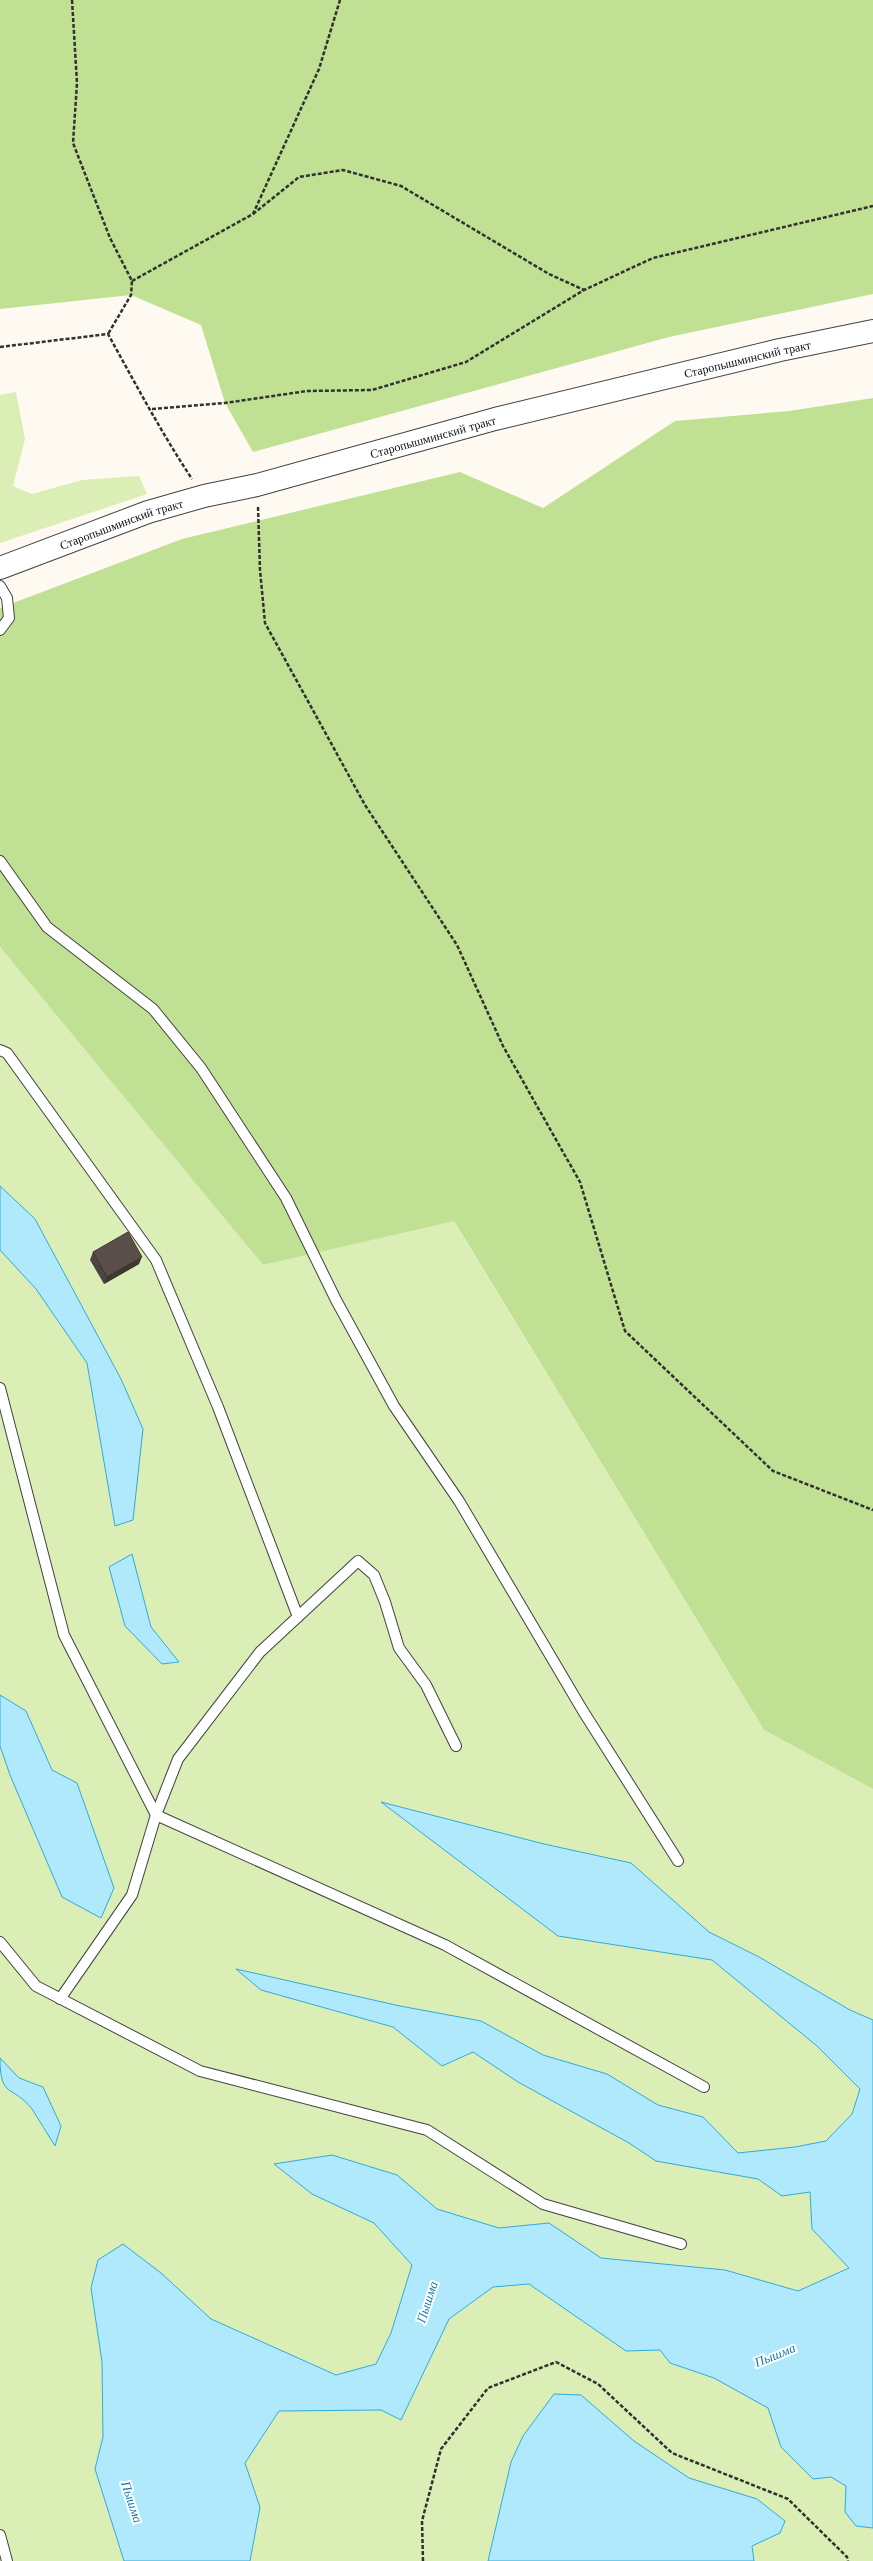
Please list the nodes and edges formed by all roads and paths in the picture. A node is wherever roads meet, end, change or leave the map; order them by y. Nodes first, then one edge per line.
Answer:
1 (72, 0) edge
2 (340, 0) edge
3 (873, 206) edge
4 (253, 214) junction
5 (132, 281) junction
6 (584, 290) junction
7 (873, 330) edge
8 (108, 334) junction
9 (0, 347) edge
10 (152, 409) junction
11 (257, 485) junction
12 (204, 496) junction
13 (0, 568) edge
14 (0, 586) edge
15 (0, 630) edge
16 (0, 861) edge
17 (0, 1050) edge
18 (0, 1388) edge
19 (873, 1510) edge
20 (298, 1617) junction
21 (456, 1746) dead end
22 (156, 1815) junction
23 (678, 1861) dead end
24 (0, 1942) edge
25 (60, 1999) junction
26 (704, 2087) dead end
27 (681, 2244) dead end
28 (0, 2535) edge
29 (6, 2561) edge
30 (423, 2561) edge
31 (848, 2561) edge

1 - 5 path
2 - 4 path
3 - 6 path
4 - 5 path
4 - 6 path
5 - 8 path
6 - 10 path
7 - 11 street, Старопышминский тракт
8 - 9 path
8 - 10 path
10 - 12 path
11 - 12 street, Старопышминский тракт
11 - 19 path
12 - 13 street, Старопышминский тракт
14 - 15 lane
16 - 23 lane
17 - 20 lane
18 - 22 lane
20 - 21 lane
20 - 22 lane
22 - 25 lane
22 - 26 lane
24 - 25 lane
25 - 27 lane
28 - 29 lane
30 - 31 path

